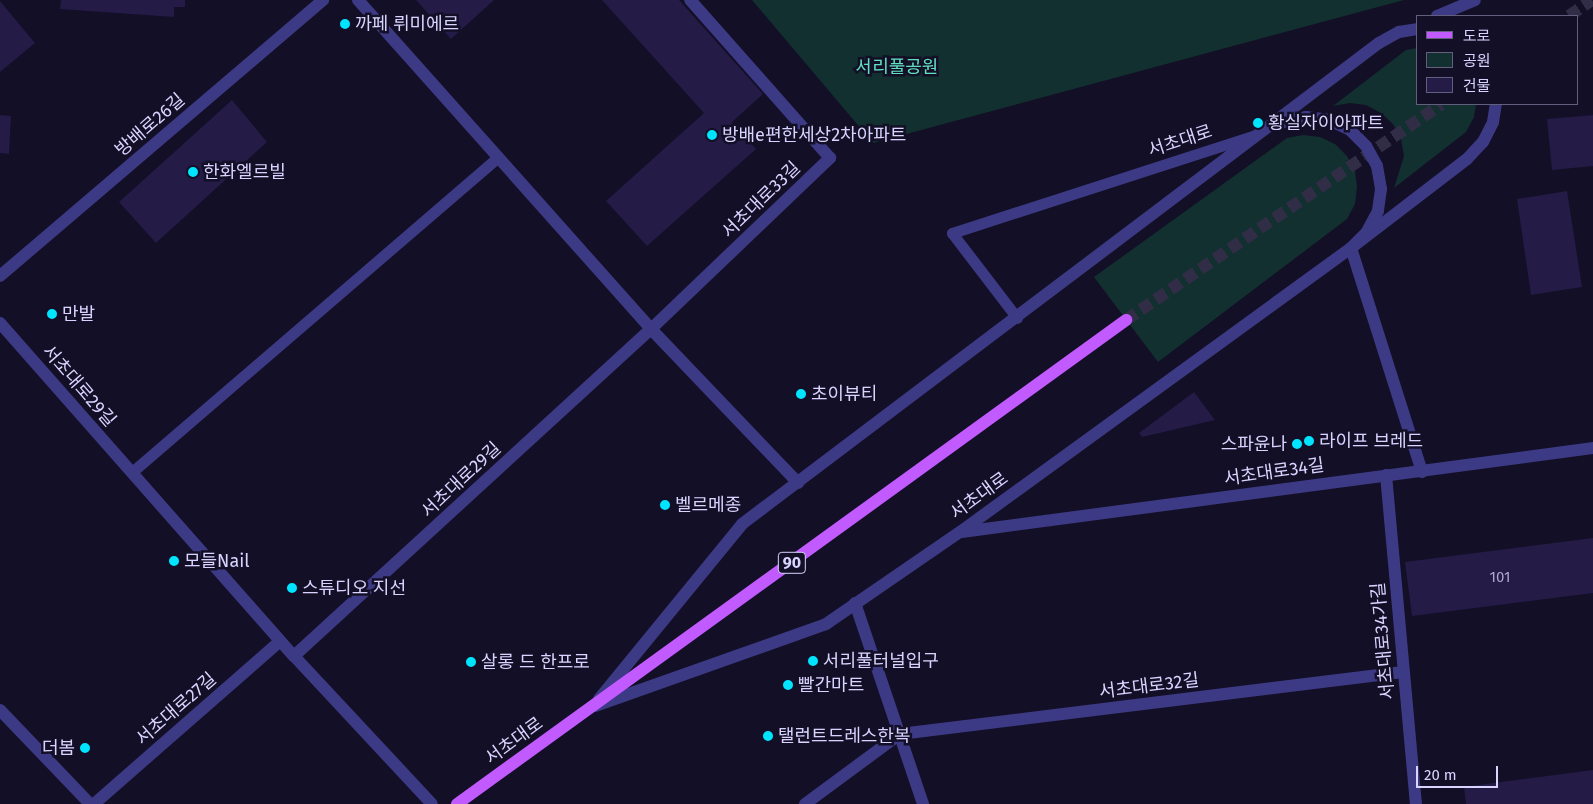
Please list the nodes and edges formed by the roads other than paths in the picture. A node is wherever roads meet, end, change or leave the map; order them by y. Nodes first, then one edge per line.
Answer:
1 (323, 0) edge
2 (358, 0) edge
3 (690, 0) edge
4 (1475, 0) edge
5 (1439, 15) edge
6 (1416, 25) edge
7 (1416, 29) edge
8 (1399, 32) junction
9 (1496, 105) edge
10 (1264, 132) junction
11 (498, 157) junction
12 (1351, 248) junction
13 (0, 276) edge
14 (1017, 318) junction
15 (1126, 320) tunnel mouth
16 (0, 322) edge
17 (651, 329) junction
18 (1593, 448) edge
19 (132, 472) junction
20 (1422, 472) junction
21 (1386, 474) junction
22 (798, 482) junction
23 (960, 532) junction
24 (856, 604) junction
25 (280, 641) junction
26 (294, 656) junction
27 (1402, 672) junction
28 (592, 707) junction
29 (0, 710) edge
30 (900, 734) junction
31 (90, 804) edge
32 (94, 804) edge
33 (432, 804) edge
34 (457, 804) edge
35 (805, 804) edge
36 (923, 804) edge
37 (1416, 804) edge

1 - 13 street, 방배로26길
2 - 11 street
3 - 17 street, 서초대로33길
4 - 5 street
6 - 8 street
7 - 8 street, 서초대로
8 - 10 street, 서초대로
9 - 12 street, 서초대로
10 - 12 street, 서초대로
10 - 14 street, 서초대로
10 - 14 lane, 서초대로
11 - 17 street
11 - 19 lane
12 - 20 street
12 - 23 street, 서초대로
14 - 22 street, 서초대로
15 - 28 main road, 서초대로 / 90
16 - 19 street, 서초대로29길
17 - 22 street
17 - 26 street, 서초대로29길
18 - 20 street, 서초대로34길
19 - 25 street, 서초대로29길
20 - 21 street, 서초대로34길
21 - 23 street, 서초대로34길
21 - 27 street, 서초대로34가길
22 - 28 street, 서초대로
23 - 24 street, 서초대로
24 - 28 street, 서초대로
24 - 30 street
25 - 26 street, 서초대로29길
25 - 32 street, 서초대로27길
26 - 33 street, 서초대로29길
27 - 30 street, 서초대로32길
27 - 37 street, 서초대로34가길
28 - 34 main road, 서초대로 / 90
29 - 31 street
30 - 35 street
30 - 36 street

